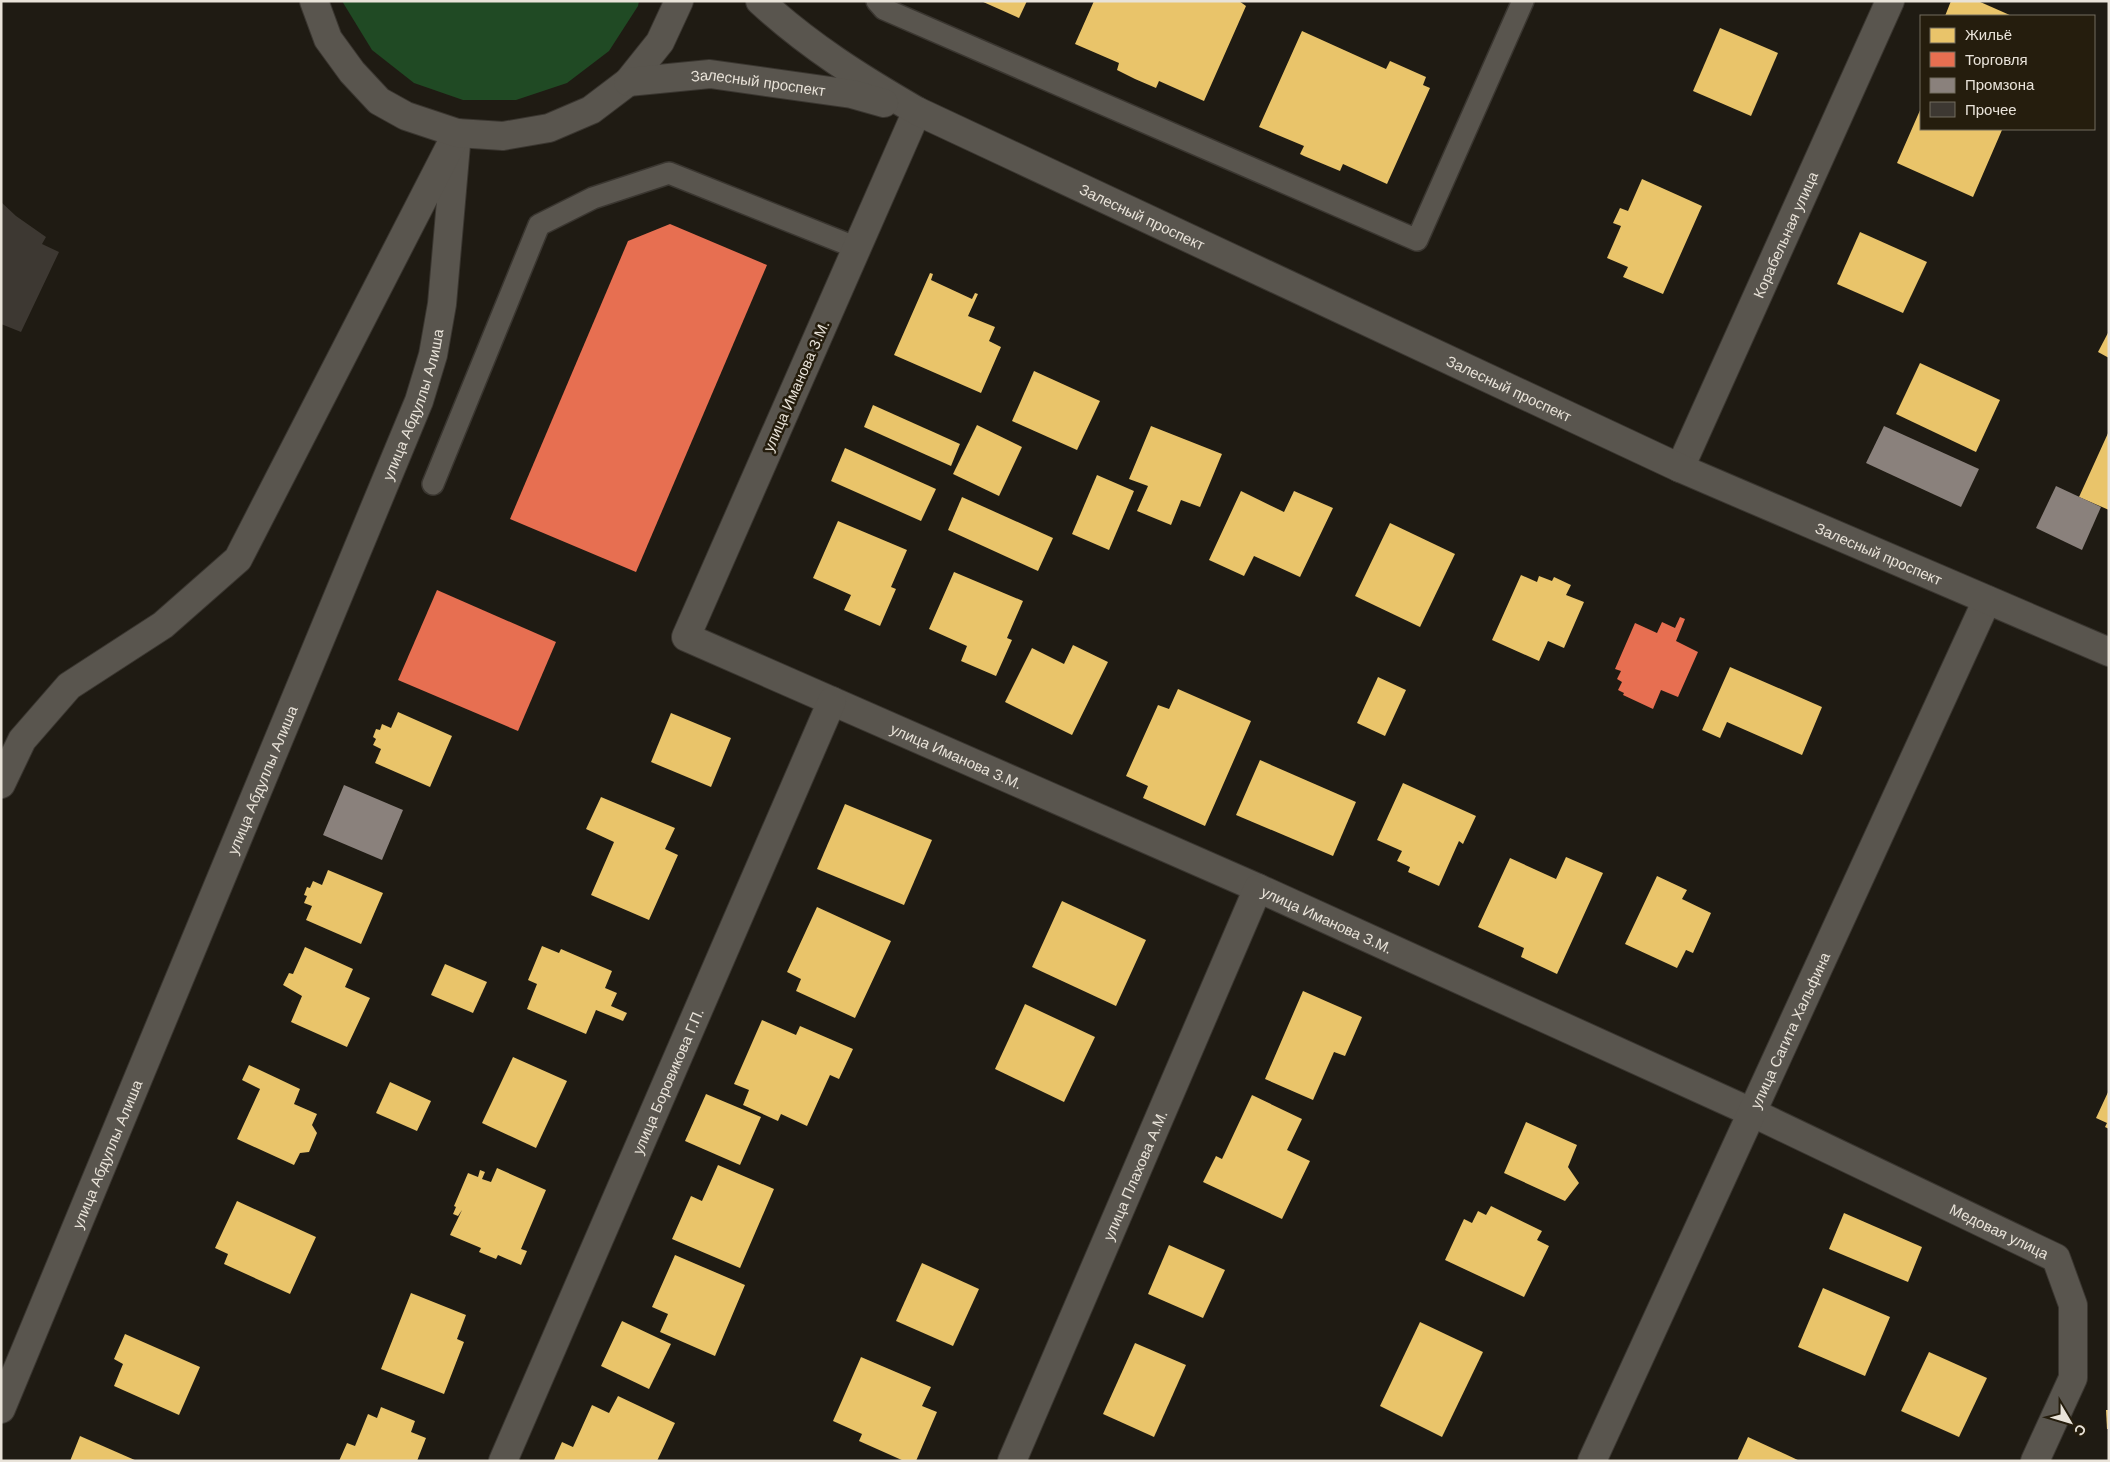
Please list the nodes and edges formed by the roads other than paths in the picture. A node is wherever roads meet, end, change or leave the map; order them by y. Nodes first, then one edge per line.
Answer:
1 (314, 1) edge
2 (678, 1) edge
3 (760, 1) edge
4 (877, 1) edge
5 (1523, 1) edge
6 (1890, 1) edge
7 (628, 82) junction
8 (917, 112) junction
9 (457, 133) junction
10 (857, 248) junction
11 (1680, 468) junction
12 (433, 484) dead end
13 (1988, 600) junction
14 (2109, 652) edge
15 (832, 701) junction
16 (1, 784) edge
17 (1258, 888) junction
18 (1751, 1112) junction
19 (1, 1409) edge
20 (503, 1461) edge
21 (1012, 1461) edge
22 (1592, 1461) edge
23 (2036, 1461) edge

1 - 9 street
2 - 7 street
3 - 8 street, Залесный проспект
4 - 5 lane
6 - 11 street, Корабельная улица
7 - 8 street, Залесный проспект
7 - 9 street
8 - 10 street, улица Иманова З.М.
8 - 11 street, Залесный проспект
9 - 16 street
9 - 19 street, улица Абдуллы Алиша
10 - 12 lane
10 - 15 street, улица Иманова З.М.
11 - 13 street, Залесный проспект
13 - 14 street, Залесный проспект
13 - 18 street, улица Сагита Хальфина
15 - 17 street, улица Иманова З.М.
15 - 20 street, улица Боровикова Г.П.
17 - 18 street, улица Иманова З.М.
17 - 21 street, улица Плахова А.М.
18 - 22 street, улица Сагита Хальфина
18 - 23 street, Медовая улица

